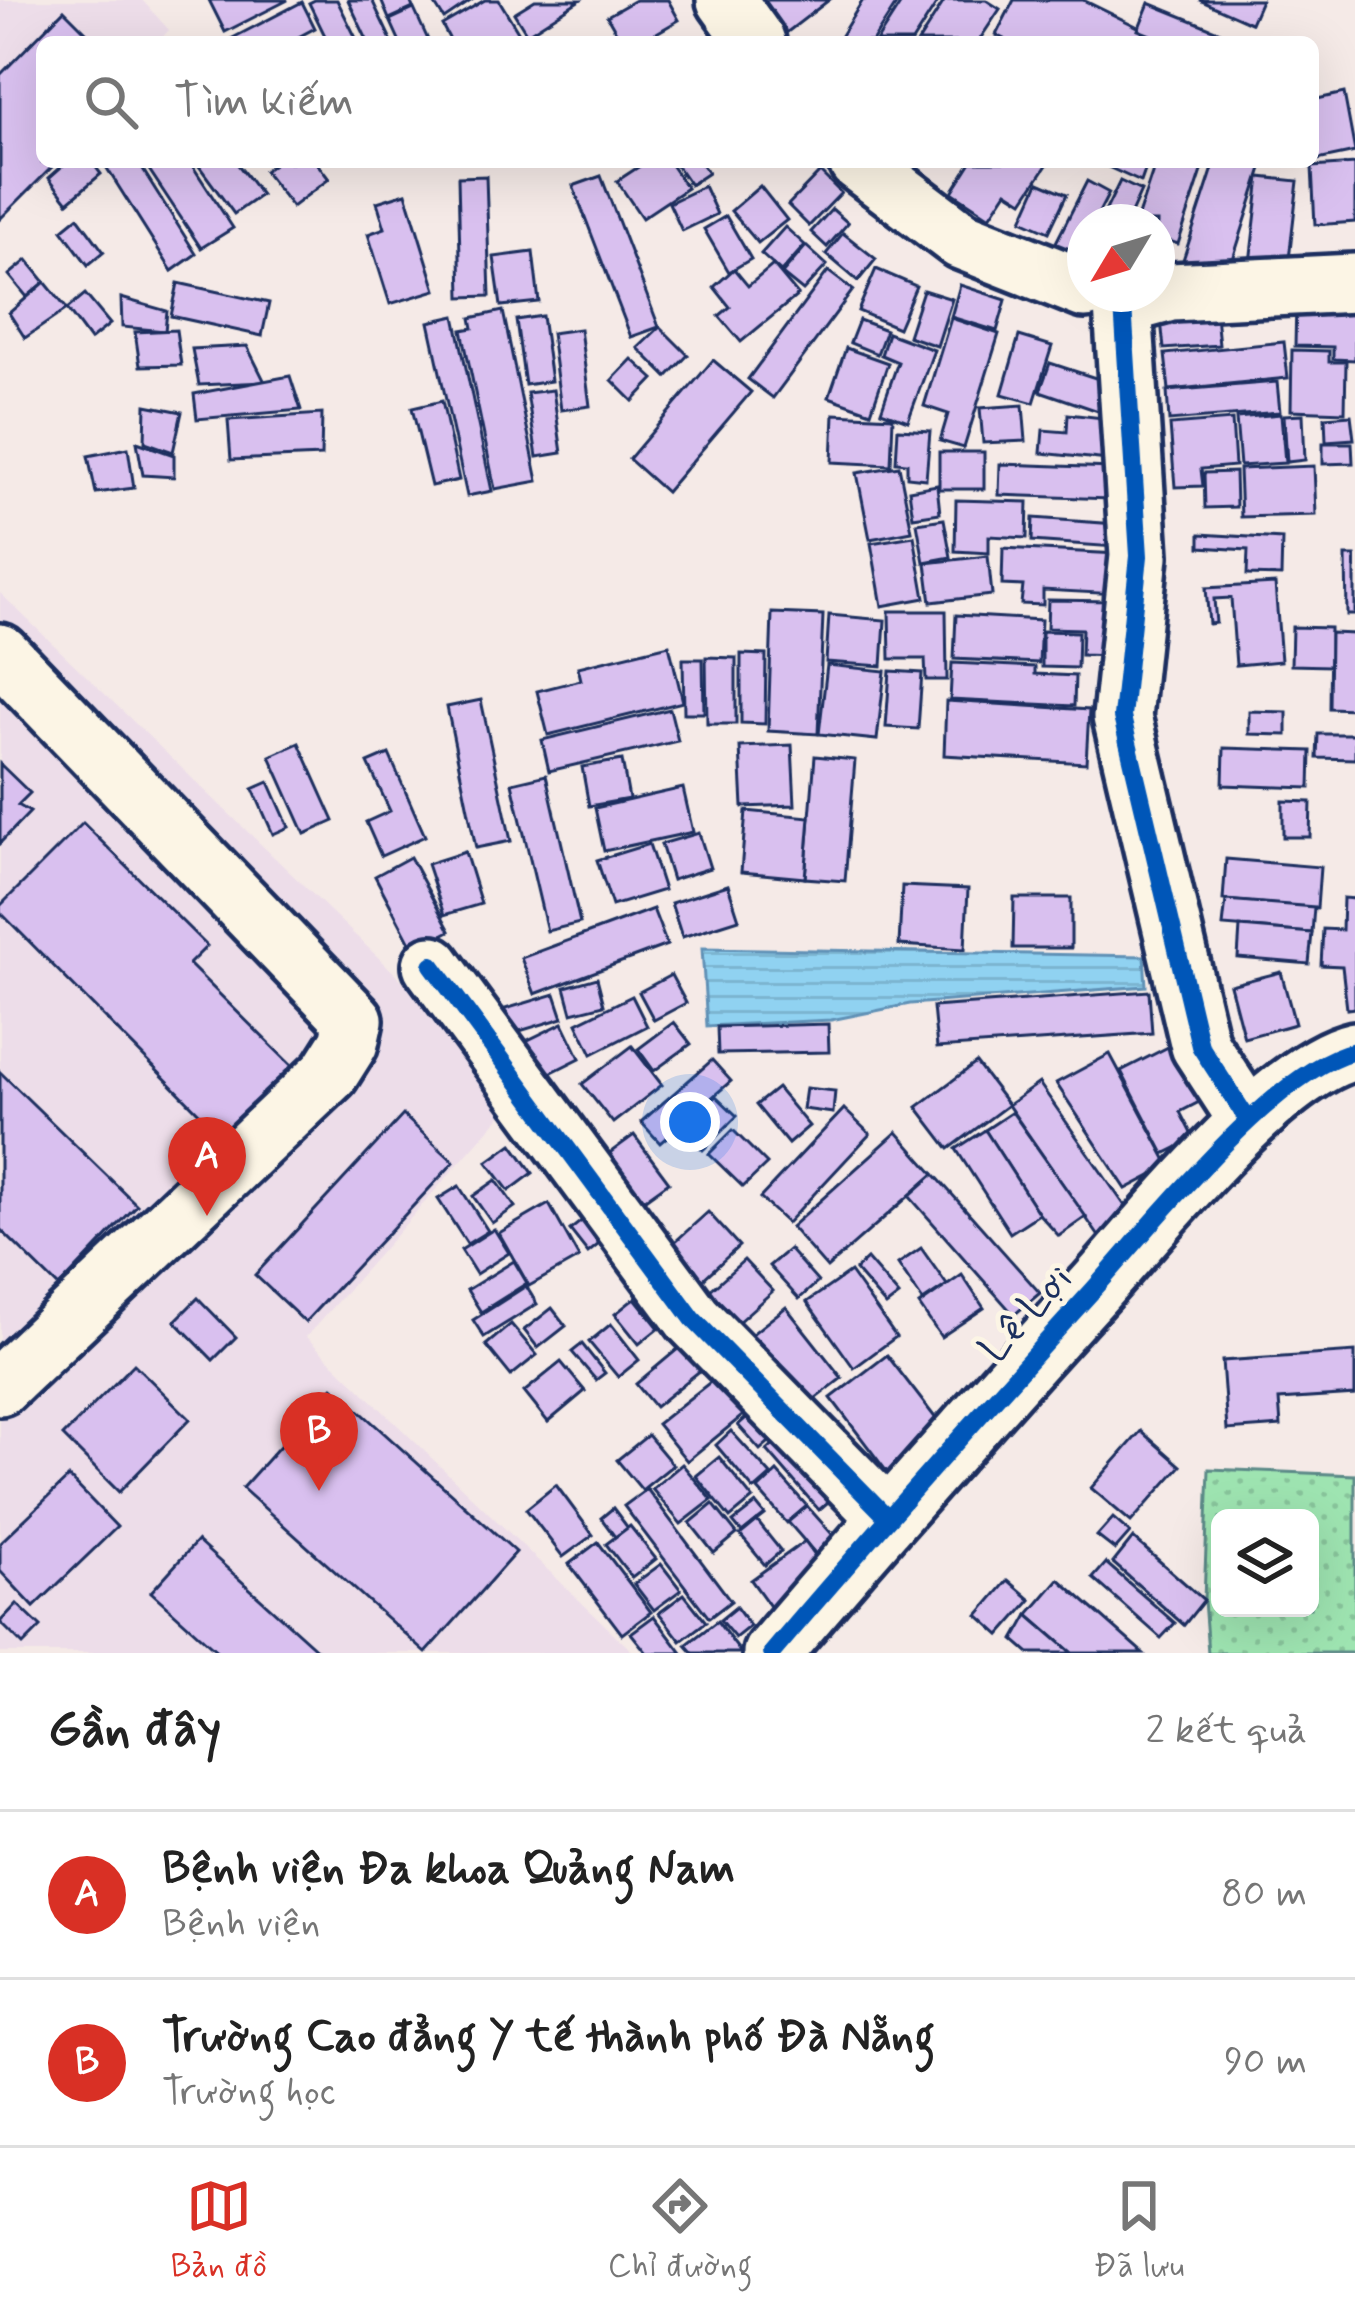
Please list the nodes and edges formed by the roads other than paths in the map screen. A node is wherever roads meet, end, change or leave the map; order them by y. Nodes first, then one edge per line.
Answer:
1 (726, 0) edge
2 (752, 36) edge
3 (865, 168) edge
4 (1067, 282) edge
5 (1355, 283) edge
6 (1175, 292) edge
7 (1104, 312) edge
8 (0, 653) edge
9 (432, 965) dead end
10 (1355, 1051) edge
11 (1248, 1120) junction
12 (0, 1386) edge
13 (886, 1517) junction
14 (772, 1653) edge

1 - 2 street
3 - 4 street
5 - 6 street
7 - 11 street
8 - 12 street
9 - 13 street
10 - 11 street, Lê Lợi
11 - 13 street, Lê Lợi
13 - 14 street, Lê Lợi

